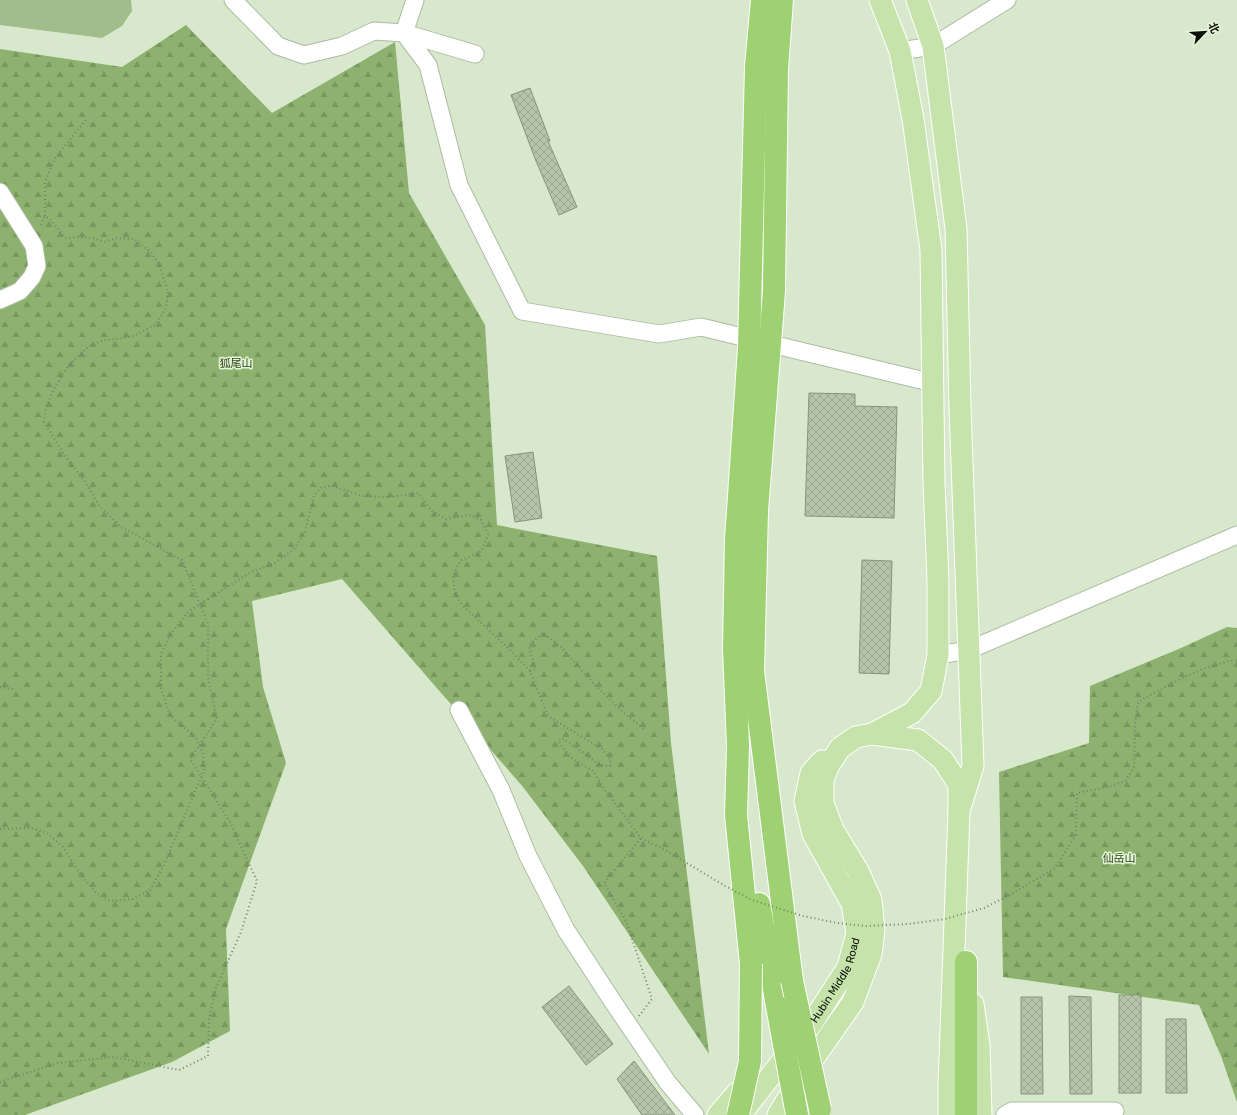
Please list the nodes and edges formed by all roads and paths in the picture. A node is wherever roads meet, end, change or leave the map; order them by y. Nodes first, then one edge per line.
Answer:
1 (232, 0) edge
2 (415, 0) edge
3 (762, 0) edge
4 (782, 0) edge
5 (880, 0) edge
6 (917, 0) edge
7 (1007, 0) edge
8 (404, 34) junction
9 (934, 46) junction
10 (900, 51) junction
11 (475, 54) dead end
12 (86, 120) dead end
13 (0, 192) edge
14 (45, 216) junction
15 (27, 236) junction
16 (0, 300) edge
17 (933, 384) junction
18 (747, 511) junction
19 (1237, 535) edge
20 (969, 650) junction
21 (938, 655) junction
22 (1237, 660) edge
23 (530, 671) junction
24 (0, 687) edge
25 (13, 689) dead end
26 (459, 710) dead end
27 (644, 729) dead end
28 (872, 734) junction
29 (738, 746) junction
30 (840, 748) junction
31 (959, 811) junction
32 (0, 829) edge
33 (641, 838) junction
34 (956, 880) junction
35 (966, 962) junction
36 (630, 1028) junction
37 (770, 1077) junction
38 (0, 1082) edge
39 (1115, 1111) dead end
40 (822, 1113) edge
41 (695, 1115) edge
42 (718, 1115) edge
43 (739, 1115) edge
44 (778, 1115) edge
45 (797, 1115) edge
46 (949, 1115) edge
47 (966, 1115) edge
48 (981, 1115) edge
49 (1005, 1115) edge

1 - 8 street
2 - 8 street
3 - 18 highway, bridge
4 - 18 highway, bridge
5 - 10 main road
6 - 9 main road
7 - 9 street
8 - 11 street
8 - 17 street
9 - 10 street
9 - 20 main road
10 - 17 main road
12 - 14 path
13 - 15 street
14 - 15 path
14 - 38 path
15 - 16 street
17 - 21 main road
18 - 29 highway
18 - 40 highway, bridge
19 - 20 street
20 - 21 street
20 - 31 main road
21 - 28 main road
22 - 33 path, bridge
23 - 27 path
23 - 32 path, bridge
23 - 33 path, bridge
24 - 25 path
26 - 36 street
28 - 30 main road, Hubin Middle Road
28 - 31 main road
29 - 43 highway, bridge
29 - 45 highway, bridge
30 - 37 main road, Hubin Middle Road
30 - 44 main road
31 - 34 main road
33 - 36 path
34 - 35 main road
34 - 46 main road
35 - 47 highway
35 - 48 main road
36 - 41 street
37 - 42 main road
37 - 43 main road, Hubin Middle Road
39 - 49 street

